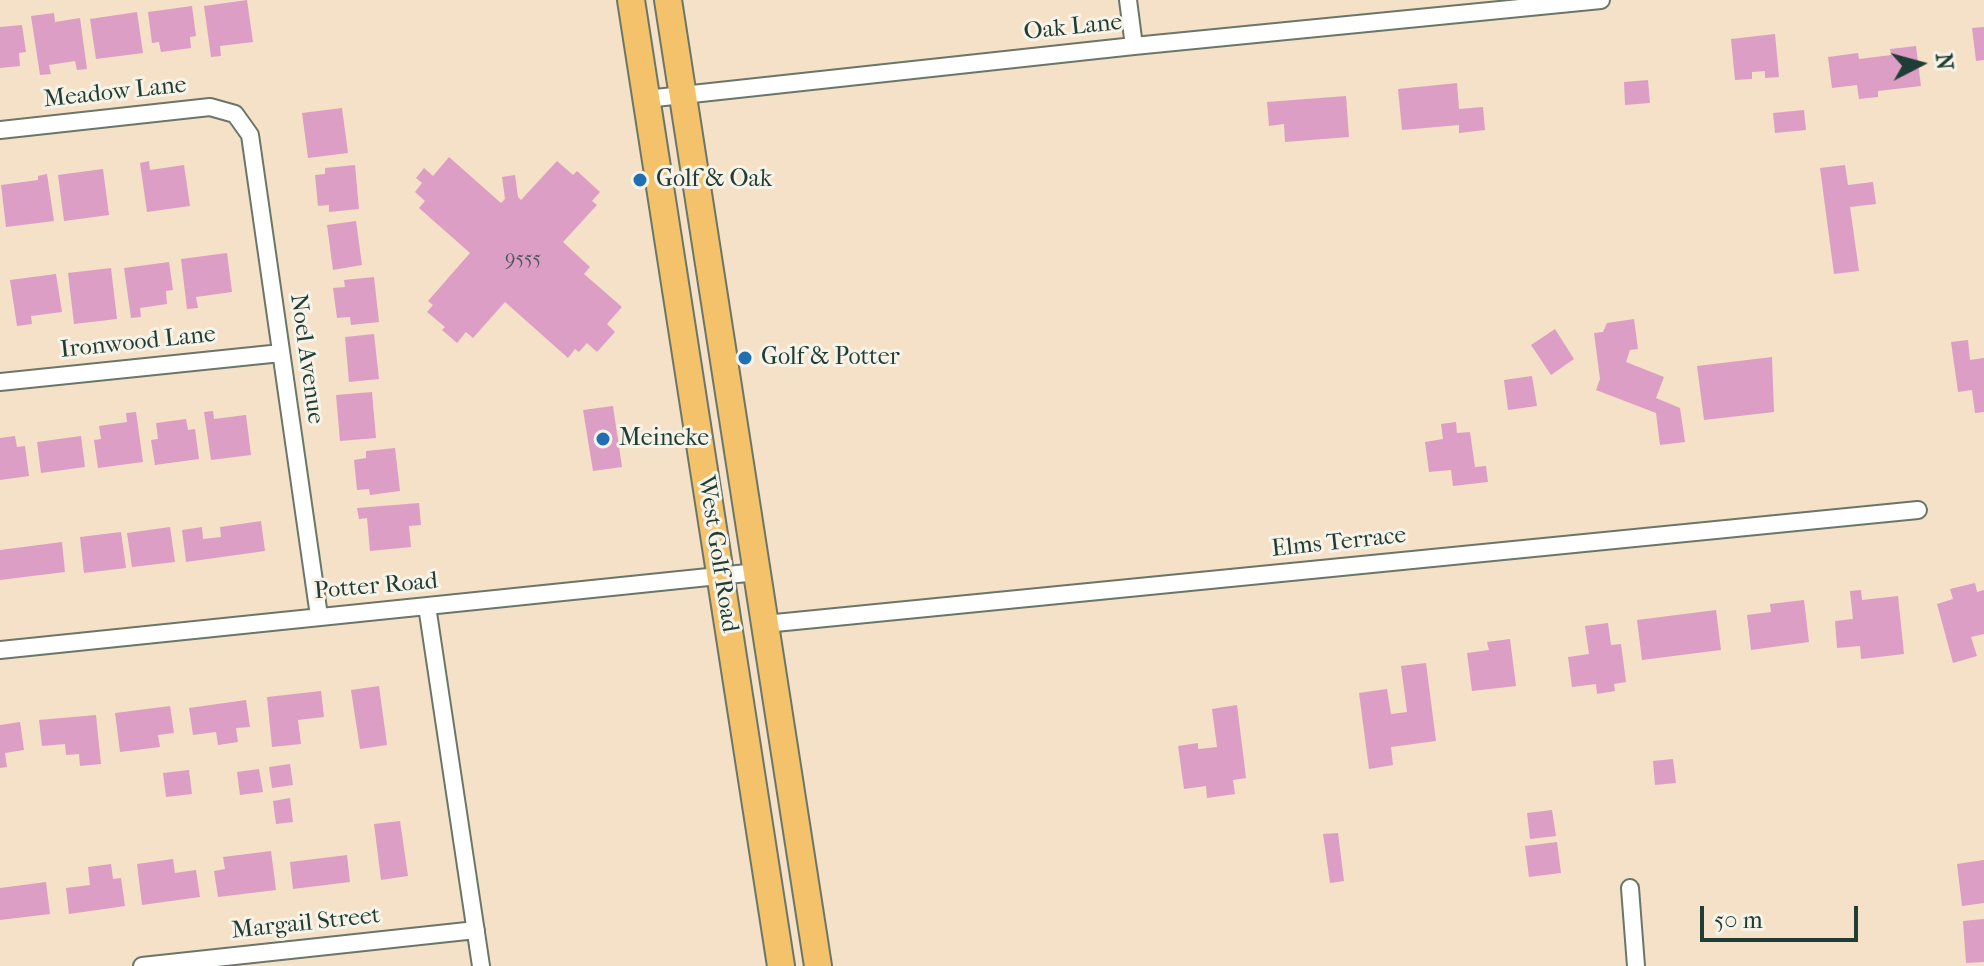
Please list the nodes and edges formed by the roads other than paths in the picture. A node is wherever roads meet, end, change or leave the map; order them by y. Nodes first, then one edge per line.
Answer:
1 (631, 0) edge
2 (668, 0) edge
3 (1128, 0) edge
4 (1601, 0) edge
5 (1134, 46) junction
6 (683, 95) junction
7 (646, 99) junction
8 (235, 114) joint
9 (0, 130) edge
10 (281, 353) junction
11 (0, 382) edge
12 (1918, 510) dead end
13 (757, 572) junction
14 (720, 576) junction
15 (427, 606) junction
16 (319, 616) junction
17 (765, 624) junction
18 (0, 650) edge
19 (1630, 888) dead end
20 (476, 930) junction
21 (142, 966) edge
22 (481, 966) edge
23 (781, 966) edge
24 (818, 966) edge
25 (1636, 966) edge

1 - 7 main road, West Golf Road
2 - 6 main road, West Golf Road
3 - 5 street
4 - 5 street, Oak Lane
5 - 6 street, Oak Lane
6 - 7 street, Oak Lane
6 - 13 main road, West Golf Road
7 - 14 main road, West Golf Road
8 - 9 street, Meadow Lane
8 - 10 street, Noel Avenue
10 - 11 street, Ironwood Lane
10 - 16 street, Noel Avenue
12 - 17 street, Elms Terrace
13 - 14 street, Potter Road
13 - 17 main road, West Golf Road
14 - 15 street, Potter Road
14 - 23 main road, West Golf Road
15 - 16 street, Potter Road
15 - 20 street
16 - 18 street, Potter Road
17 - 24 main road, West Golf Road
19 - 25 street
20 - 21 street, Margail Street
20 - 22 street

